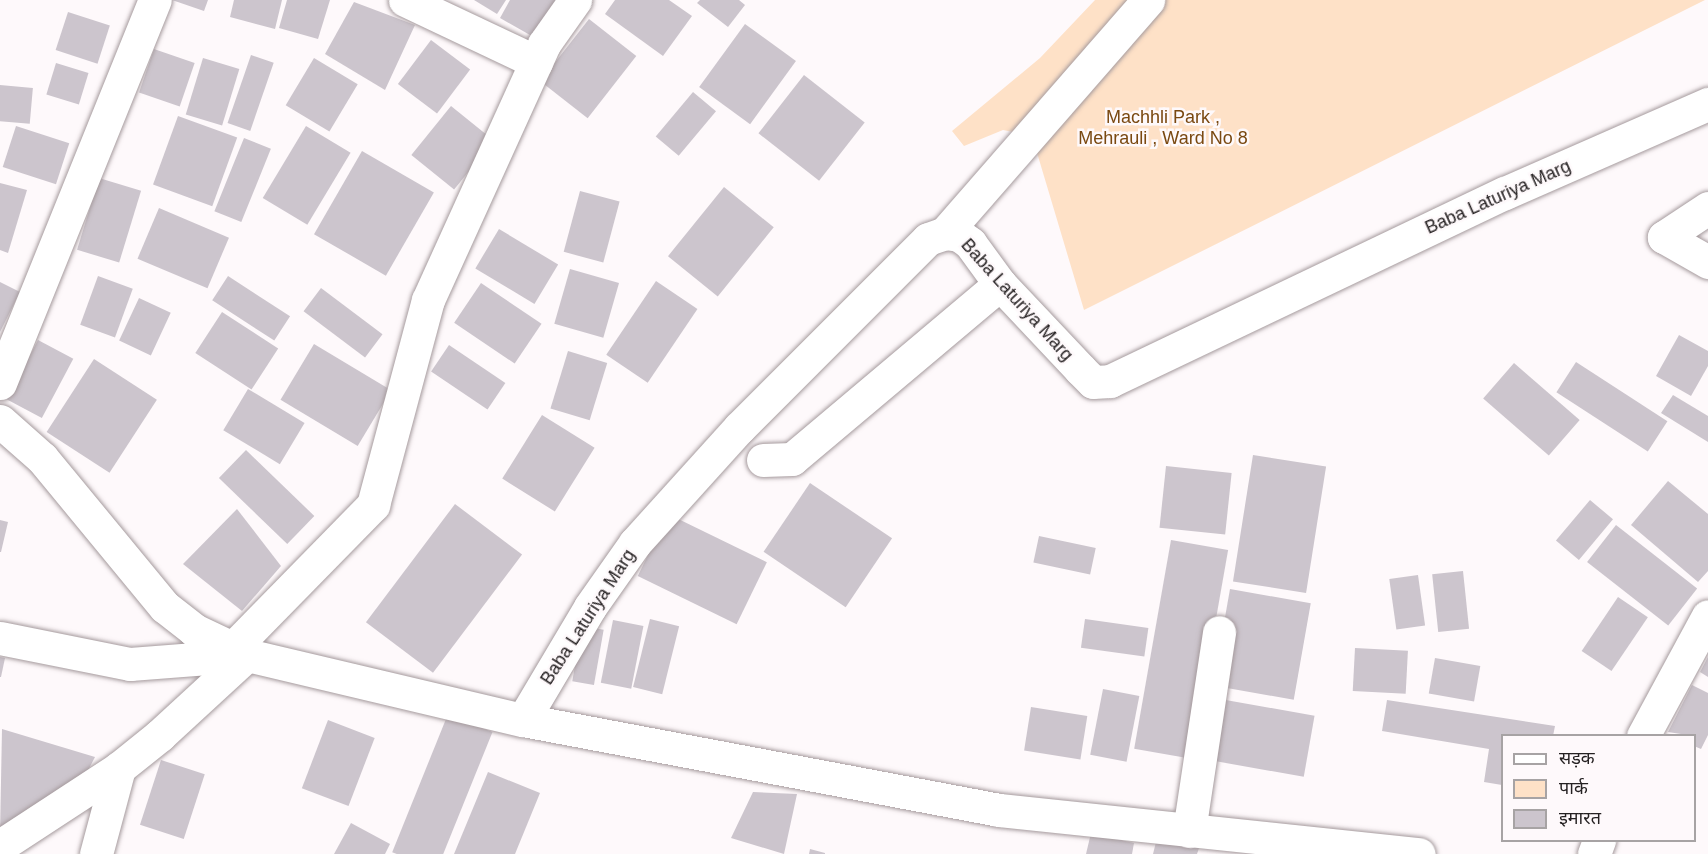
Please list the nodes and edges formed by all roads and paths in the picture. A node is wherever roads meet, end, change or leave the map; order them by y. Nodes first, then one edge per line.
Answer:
1 (155, 0) edge
2 (405, 0) edge
3 (575, 0) edge
4 (1148, 0) edge
5 (536, 62) junction
6 (1708, 104) edge
7 (1708, 208) edge
8 (945, 233) junction
9 (1708, 262) edge
10 (1000, 284) junction
11 (0, 383) edge
12 (0, 421) edge
13 (763, 460) dead end
14 (1708, 616) edge
15 (1219, 632) dead end
16 (0, 639) edge
17 (239, 652) junction
18 (523, 720) junction
19 (1644, 734) edge
20 (118, 768) junction
21 (1189, 831) junction
22 (0, 846) edge
23 (96, 854) edge
24 (1408, 854) edge

1 - 11 street
2 - 5 street
3 - 5 street
4 - 8 street
5 - 17 street
6 - 10 street, Baba Laturiya Marg
7 - 9 street
8 - 10 street, Baba Laturiya Marg
8 - 18 street, Baba Laturiya Marg
10 - 13 street
12 - 17 street
14 - 19 street
15 - 21 street
16 - 17 street
17 - 18 street
17 - 20 street
18 - 21 street
20 - 22 street
20 - 23 street
21 - 24 street

